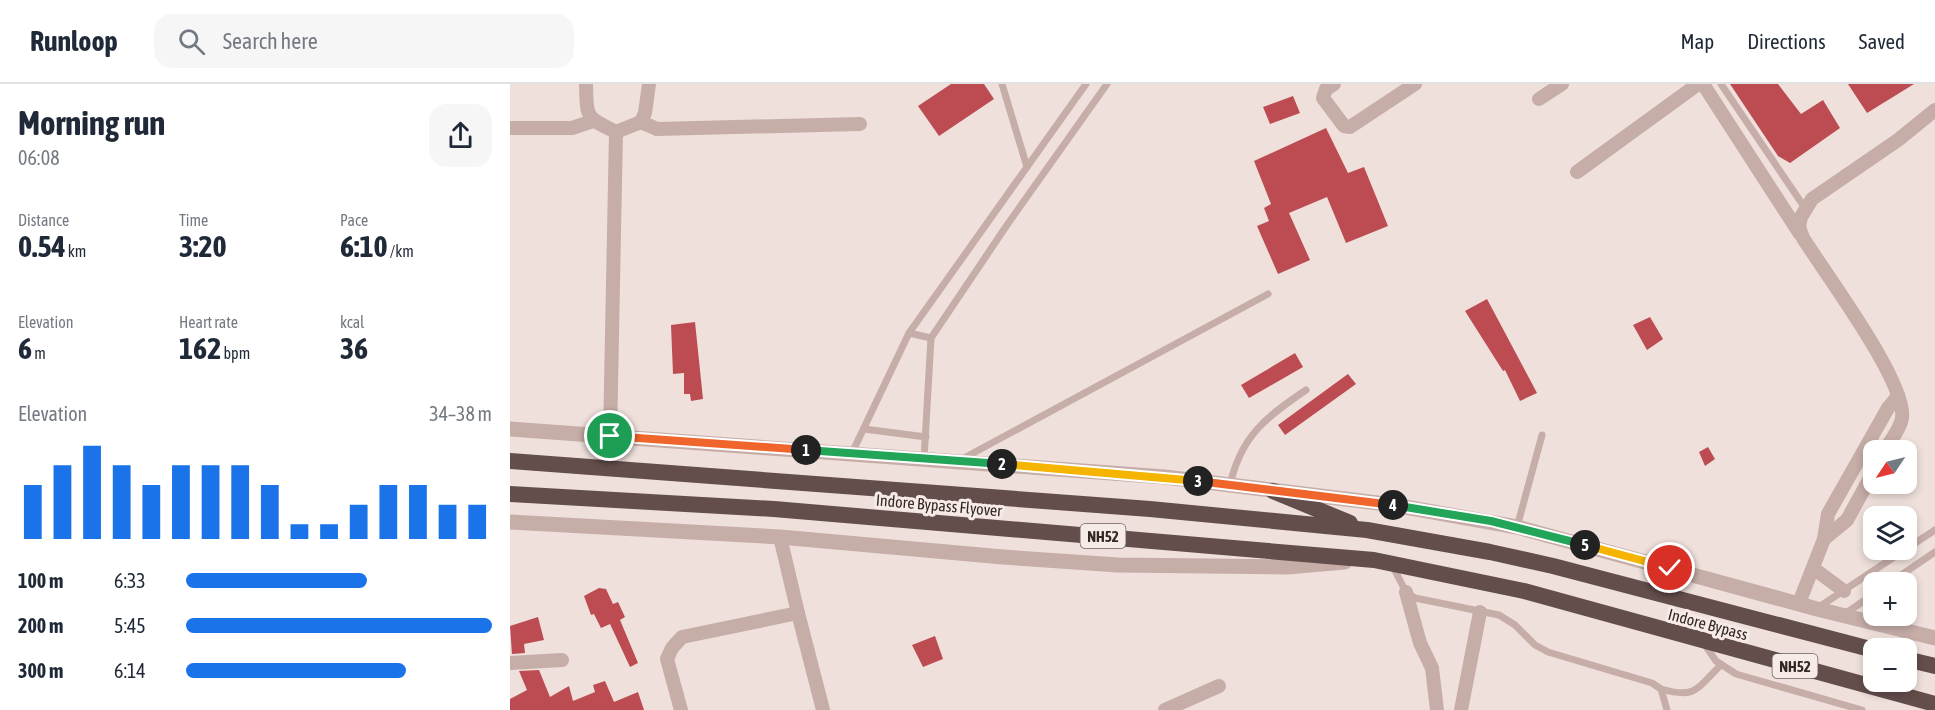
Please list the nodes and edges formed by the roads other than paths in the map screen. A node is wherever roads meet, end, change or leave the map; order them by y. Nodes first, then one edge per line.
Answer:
1 (586, 84) edge
2 (649, 84) edge
3 (1002, 84) edge
4 (1086, 84) edge
5 (1107, 84) edge
6 (1334, 84) edge
7 (1415, 84) edge
8 (1562, 84) edge
9 (1701, 84) edge
10 (1721, 84) edge
11 (1539, 99) dead end
12 (1935, 110) edge
13 (593, 121) junction
14 (640, 122) junction
15 (860, 123) dead end
16 (510, 128) edge
17 (616, 132) junction
18 (1027, 167) junction
19 (1577, 172) dead end
20 (1804, 208) junction
21 (1803, 238) junction
22 (1268, 294) dead end
23 (909, 333) junction
24 (932, 338) junction
25 (1306, 390) dead end
26 (1898, 396) junction
27 (510, 429) edge
28 (864, 429) junction
29 (1542, 435) dead end
30 (610, 436) junction
31 (926, 438) junction
32 (1890, 440) edge
33 (852, 453) junction
34 (924, 459) junction
35 (510, 461) edge
36 (960, 461) junction
37 (1230, 486) junction
38 (1273, 491) junction
39 (1863, 491) edge
40 (510, 494) edge
41 (510, 522) edge
42 (1517, 526) junction
43 (1367, 530) junction
44 (1935, 530) edge
45 (780, 537) junction
46 (1824, 539) junction
47 (1917, 542) edge
48 (1935, 552) edge
49 (1365, 559) junction
50 (1890, 560) edge
51 (1391, 564) junction
52 (1813, 568) junction
53 (1906, 572) edge
54 (1844, 591) junction
55 (1406, 592) junction
56 (1863, 601) edge
57 (1799, 603) junction
58 (1817, 609) junction
59 (798, 612) junction
60 (1480, 612) junction
61 (1843, 615) junction
62 (1935, 638) edge
63 (1702, 640) junction
64 (1863, 647) edge
65 (562, 660) dead end
66 (1917, 662) edge
67 (510, 663) edge
68 (1721, 665) junction
69 (1935, 666) edge
70 (1219, 686) dead end
71 (1660, 689) junction
72 (1935, 704) edge
73 (681, 710) edge
74 (824, 710) edge
75 (1165, 710) edge
76 (1437, 710) edge
77 (1461, 710) edge
78 (1667, 710) edge
79 (1862, 710) edge

1 - 13 street
2 - 14 street
3 - 18 lane
4 - 18 lane
5 - 24 lane
6 - 7 street
8 - 11 street
9 - 19 street
9 - 21 street
10 - 20 lane
12 - 20 street
13 - 16 street
13 - 17 street
14 - 15 street
14 - 17 street
17 - 30 street
18 - 23 lane
20 - 21 street
21 - 26 street
22 - 36 lane
23 - 24 lane
23 - 28 lane
24 - 31 lane
25 - 37 lane
26 - 32 street
26 - 46 street
27 - 30 street
28 - 31 lane
28 - 33 lane
29 - 42 lane
30 - 33 street
31 - 34 lane
33 - 34 street
34 - 36 street
35 - 43 highway, Indore Bypass Flyover / NH52
36 - 37 street
37 - 38 street
38 - 42 street
38 - 43 highway
39 - 46 street
40 - 49 highway, Indore Bypass Flyover / NH52
41 - 45 street
42 - 57 street
43 - 64 highway, Indore Bypass / NH52
44 - 47 lane
45 - 49 street
45 - 59 street
46 - 52 street
48 - 53 lane
49 - 51 highway, Indore Bypass / NH52
50 - 54 lane
51 - 55 lane
51 - 63 highway, Indore Bypass / NH52
52 - 54 street
52 - 57 street
54 - 58 lane
55 - 60 lane
55 - 76 street
56 - 61 lane
57 - 58 street
58 - 61 street
59 - 73 street
59 - 74 street
60 - 71 lane
60 - 77 street
61 - 62 street
63 - 68 lane
63 - 72 highway, Indore Bypass / NH52
65 - 67 street
66 - 69 highway
68 - 71 lane
68 - 79 lane
70 - 75 street
71 - 78 lane

